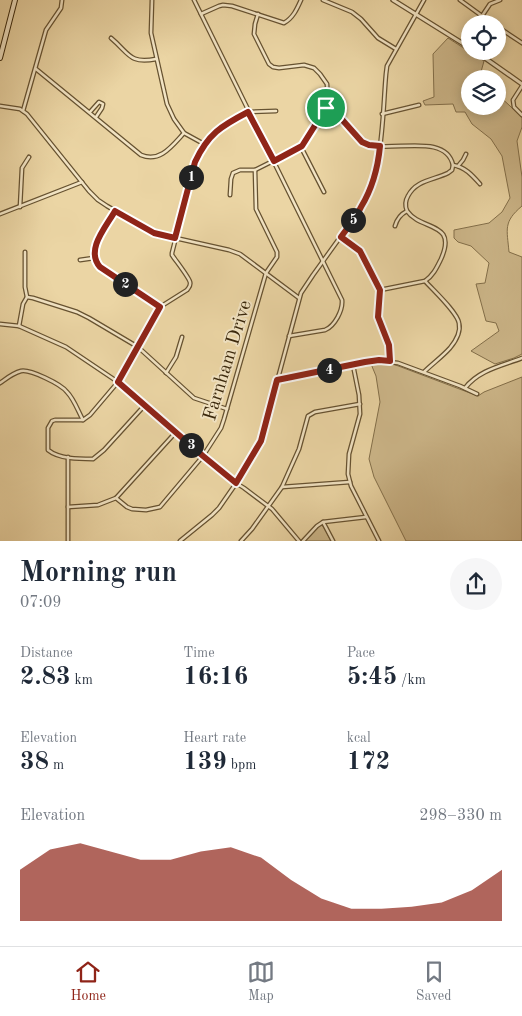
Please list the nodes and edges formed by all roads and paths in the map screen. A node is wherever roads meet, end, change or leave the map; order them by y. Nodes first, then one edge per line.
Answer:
1 (15, 0) edge
2 (62, 0) edge
3 (152, 0) edge
4 (194, 0) edge
5 (301, 0) edge
6 (324, 0) edge
7 (393, 0) edge
8 (424, 0) edge
9 (460, 0) edge
10 (500, 0) edge
11 (201, 14) junction
12 (258, 14) junction
13 (416, 14) junction
14 (481, 15) edge
15 (483, 15) edge
16 (506, 32) edge
17 (111, 38) dead end
18 (461, 42) edge
19 (522, 43) edge
20 (396, 49) junction
21 (0, 58) edge
22 (156, 59) junction
23 (487, 60) edge
24 (36, 69) junction
25 (522, 85) edge
26 (419, 105) dead end
27 (0, 106) edge
28 (326, 108) junction
29 (24, 111) junction
30 (276, 111) dead end
31 (90, 112) junction
32 (248, 112) junction
33 (382, 114) junction
34 (522, 114) edge
35 (96, 117) junction
36 (184, 133) junction
37 (204, 144) junction
38 (380, 146) junction
39 (301, 147) junction
40 (466, 154) dead end
41 (29, 156) dead end
42 (274, 161) junction
43 (453, 165) junction
44 (458, 166) junction
45 (255, 170) junction
46 (82, 182) junction
47 (480, 184) dead end
48 (324, 192) dead end
49 (230, 195) dead end
50 (20, 206) junction
51 (115, 211) junction
52 (407, 211) junction
53 (0, 214) edge
54 (395, 226) dead end
55 (341, 237) junction
56 (175, 238) junction
57 (25, 252) dead end
58 (94, 258) junction
59 (80, 260) dead end
60 (323, 261) junction
61 (266, 273) junction
62 (425, 282) junction
63 (380, 290) junction
64 (27, 297) junction
65 (299, 298) junction
66 (160, 307) junction
67 (0, 324) edge
68 (20, 326) junction
69 (289, 336) junction
70 (182, 338) dead end
71 (138, 347) junction
72 (522, 358) edge
73 (390, 361) junction
74 (352, 365) junction
75 (424, 372) junction
76 (166, 373) junction
77 (277, 380) junction
78 (118, 382) junction
79 (0, 383) edge
80 (465, 388) junction
81 (477, 394) dead end
82 (360, 404) junction
83 (145, 405) junction
84 (227, 409) junction
85 (82, 420) junction
86 (176, 432) junction
87 (203, 456) junction
88 (68, 457) junction
89 (350, 482) junction
90 (236, 483) junction
91 (282, 487) junction
92 (116, 498) junction
93 (269, 506) junction
94 (68, 507) junction
95 (367, 517) junction
96 (323, 522) junction
97 (68, 541) edge
98 (180, 541) edge
99 (241, 541) edge
100 (299, 541) edge
101 (303, 541) edge
102 (332, 541) edge
103 (379, 541) edge

1 - 21 main road
2 - 24 street
3 - 22 street
4 - 11 street
5 - 12 street
6 - 20 street
7 - 13 street
8 - 13 street
9 - 14 street
10 - 15 street
11 - 12 street
11 - 32 street
12 - 28 street
13 - 18 street
13 - 20 street
16 - 19 street
17 - 22 street
20 - 33 street
22 - 36 street
23 - 25 street
24 - 29 street
24 - 31 street
25 - 34 street
26 - 33 street
27 - 29 street
28 - 38 street
28 - 39 street
29 - 46 street
30 - 32 street
31 - 35 street
31 - 35 street
32 - 37 street
32 - 42 street
33 - 38 street
35 - 36 street
36 - 37 street
37 - 56 street
38 - 43 street
38 - 55 street
39 - 42 street
39 - 48 street
40 - 44 street
41 - 50 street
42 - 45 street
42 - 60 street
43 - 44 street
43 - 52 street
44 - 47 street
45 - 49 street
45 - 61 street, Farnham Drive
46 - 50 street
46 - 51 street
50 - 53 street
51 - 56 street
51 - 58 street
52 - 54 street
52 - 62 street
55 - 60 street
55 - 63 street
56 - 61 street
56 - 66 street
57 - 64 street
58 - 59 street
58 - 66 street
60 - 65 street
60 - 69 street
61 - 65 street
61 - 84 street, Farnham Drive
62 - 63 street
62 - 75 street
63 - 73 street
64 - 68 street
64 - 71 street
65 - 69 street
66 - 71 street
67 - 68 street
68 - 78 street
69 - 77 street
70 - 76 street
71 - 76 street
71 - 78 street
72 - 80 street
73 - 74 street
73 - 75 street
74 - 77 street
74 - 82 street
75 - 80 street
76 - 84 street
77 - 90 street
78 - 83 street
78 - 85 street
79 - 85 street
80 - 81 street
82 - 89 street
82 - 91 street
83 - 86 street
83 - 88 street
84 - 87 street, Farnham Drive
85 - 88 street
86 - 87 street
86 - 92 street
87 - 90 street
87 - 92 street, Farnham Drive
88 - 94 street
89 - 91 street
89 - 95 street
90 - 93 street
90 - 98 street
91 - 93 street
92 - 94 street
93 - 99 street
93 - 100 street
94 - 97 street
95 - 96 street
95 - 103 street
96 - 101 street
96 - 102 street

